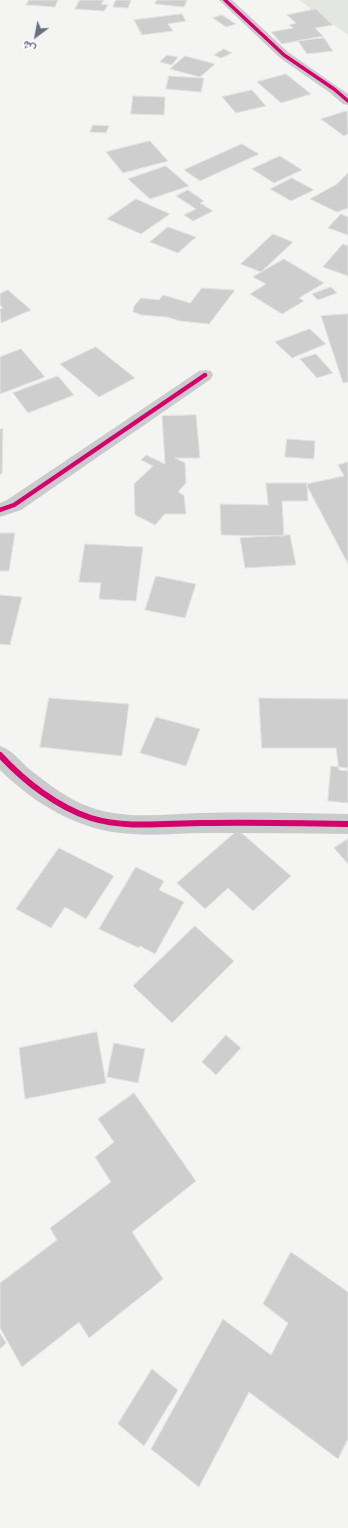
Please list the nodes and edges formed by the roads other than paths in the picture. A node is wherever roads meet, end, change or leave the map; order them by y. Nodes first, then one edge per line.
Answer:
1 (225, 0) edge
2 (348, 100) edge
3 (205, 375) dead end
4 (0, 510) edge
5 (0, 755) edge
6 (348, 824) edge

1 - 2 street
3 - 4 street
5 - 6 street

